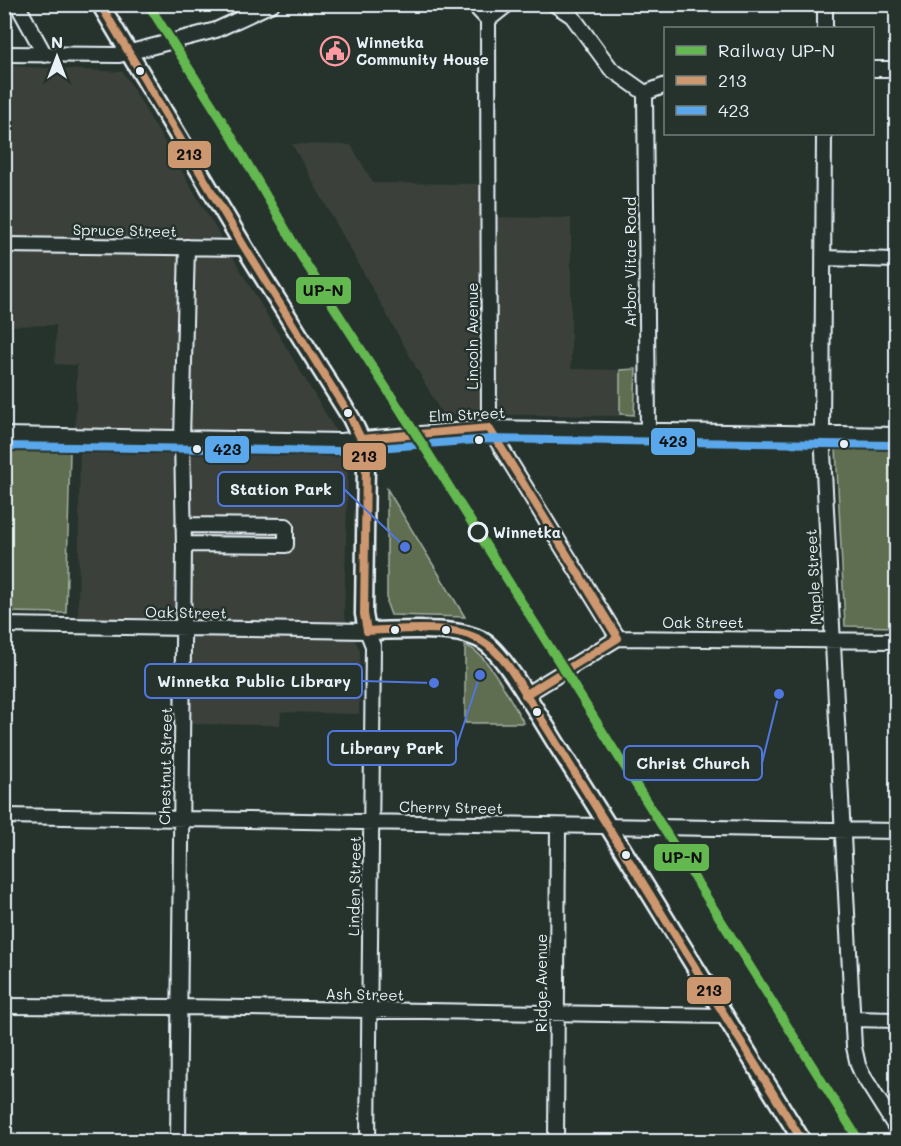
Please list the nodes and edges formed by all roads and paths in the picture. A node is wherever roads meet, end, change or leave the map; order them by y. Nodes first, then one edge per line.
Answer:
1 (17, 4) edge
2 (100, 4) edge
3 (272, 4) edge
4 (473, 4) edge
5 (508, 4) edge
6 (554, 4) edge
7 (825, 4) edge
8 (488, 20) junction
9 (825, 27) edge
10 (129, 52) junction
11 (4, 54) edge
12 (45, 55) junction
13 (874, 69) edge
14 (897, 69) edge
15 (664, 86) edge
16 (645, 93) junction
17 (824, 135) edge
18 (4, 245) edge
19 (186, 247) junction
20 (245, 248) junction
21 (823, 258) junction
22 (897, 260) edge
23 (489, 428) junction
24 (648, 430) junction
25 (822, 434) junction
26 (4, 435) edge
27 (897, 435) edge
28 (182, 438) junction
29 (361, 439) junction
30 (183, 525) junction
31 (184, 544) junction
32 (4, 625) edge
33 (183, 628) junction
34 (367, 631) junction
35 (618, 638) junction
36 (833, 639) junction
37 (897, 641) edge
38 (525, 694) junction
39 (4, 816) edge
40 (181, 819) junction
41 (371, 822) junction
42 (558, 826) junction
43 (609, 826) junction
44 (844, 830) junction
45 (897, 831) edge
46 (4, 1006) edge
47 (180, 1007) junction
48 (369, 1011) junction
49 (557, 1015) junction
50 (724, 1016) junction
51 (853, 1019) junction
52 (897, 1020) edge
53 (897, 1128) edge
54 (178, 1142) edge
55 (368, 1142) edge
56 (556, 1142) edge
57 (803, 1142) edge

1 - 12 street
2 - 10 main road
3 - 10 street
4 - 8 street
5 - 8 street
6 - 16 street
7 - 9 street
8 - 23 street, Lincoln Avenue
10 - 12 street
10 - 20 main road
11 - 12 street
13 - 14 street
15 - 16 street
16 - 24 street, Arbor Vitae Road
17 - 21 street, Maple Street
18 - 19 street, Spruce Street
19 - 20 street, Spruce Street
19 - 28 street, Chestnut Street
20 - 29 main road
21 - 22 street
21 - 25 street, Maple Street
23 - 24 street, Elm Street
23 - 29 street, Elm Street
23 - 35 street
24 - 25 street, Elm Street
25 - 27 street, Elm Street
25 - 36 street, Maple Street
26 - 28 street, Elm Street
28 - 29 street, Elm Street
28 - 30 street, Chestnut Street
29 - 34 main road
30 - 31 street, Chestnut Street
30 - 31 street
31 - 33 street, Chestnut Street
32 - 33 street, Oak Street
33 - 34 street, Oak Street
33 - 40 street, Chestnut Street
34 - 38 main road
34 - 41 street, Linden Street
35 - 36 street, Oak Street
35 - 38 street
36 - 37 street, Oak Street
36 - 44 street, Maple Street
38 - 43 main road
39 - 40 street, Cherry Street
40 - 41 street, Cherry Street
40 - 47 street, Chestnut Street
41 - 42 street, Cherry Street
41 - 48 street, Linden Street
42 - 43 street, Cherry Street
42 - 49 street, Ridge Avenue
43 - 44 street, Cherry Street
43 - 50 main road
44 - 45 street, Cherry Street
44 - 51 street, Maple Street
46 - 47 street, Ash Street
47 - 48 street, Ash Street
47 - 54 street, Chestnut Street
48 - 49 street, Ash Street
48 - 55 street, Linden Street
49 - 50 street, Ash Street
49 - 56 street, Ridge Avenue
50 - 57 main road
51 - 52 street
51 - 53 street, Maple Street

